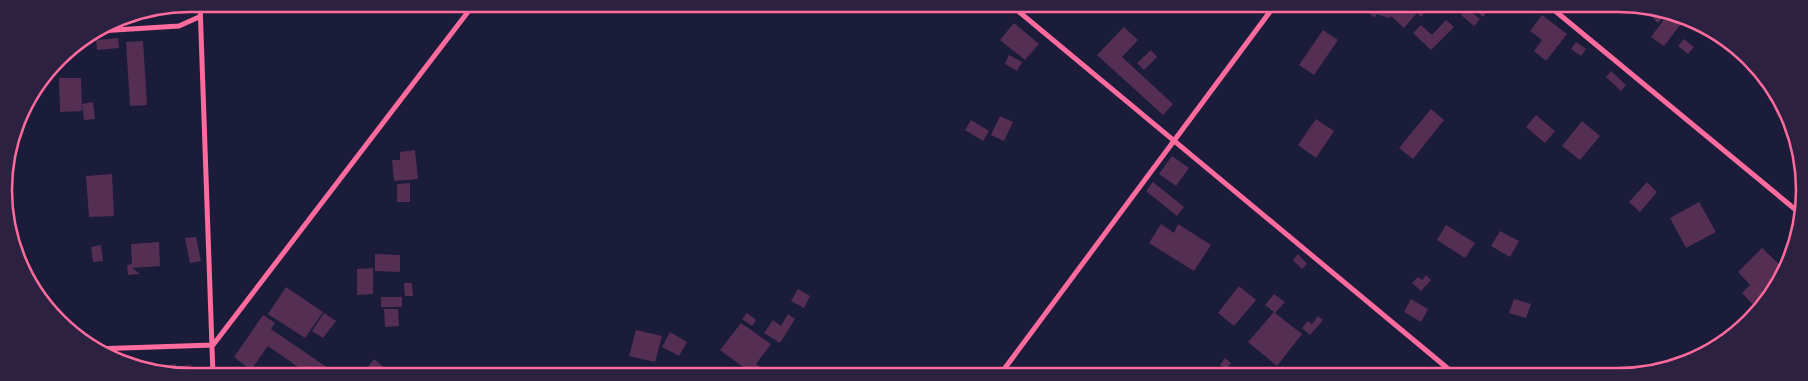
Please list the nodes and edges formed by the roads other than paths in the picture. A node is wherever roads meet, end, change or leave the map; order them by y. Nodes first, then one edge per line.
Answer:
1 (199, 12) edge
2 (468, 12) edge
3 (1019, 12) edge
4 (1270, 12) edge
5 (1556, 12) edge
6 (199, 17) junction
7 (114, 30) edge
8 (1174, 140) junction
9 (1794, 209) edge
10 (213, 345) junction
11 (109, 348) edge
12 (213, 368) edge
13 (1005, 368) edge
14 (1447, 368) edge

1 - 6 street
2 - 10 street
3 - 8 street
4 - 8 street
5 - 9 street
6 - 7 street
6 - 10 street
8 - 13 street
8 - 14 street
10 - 11 street
10 - 12 street

